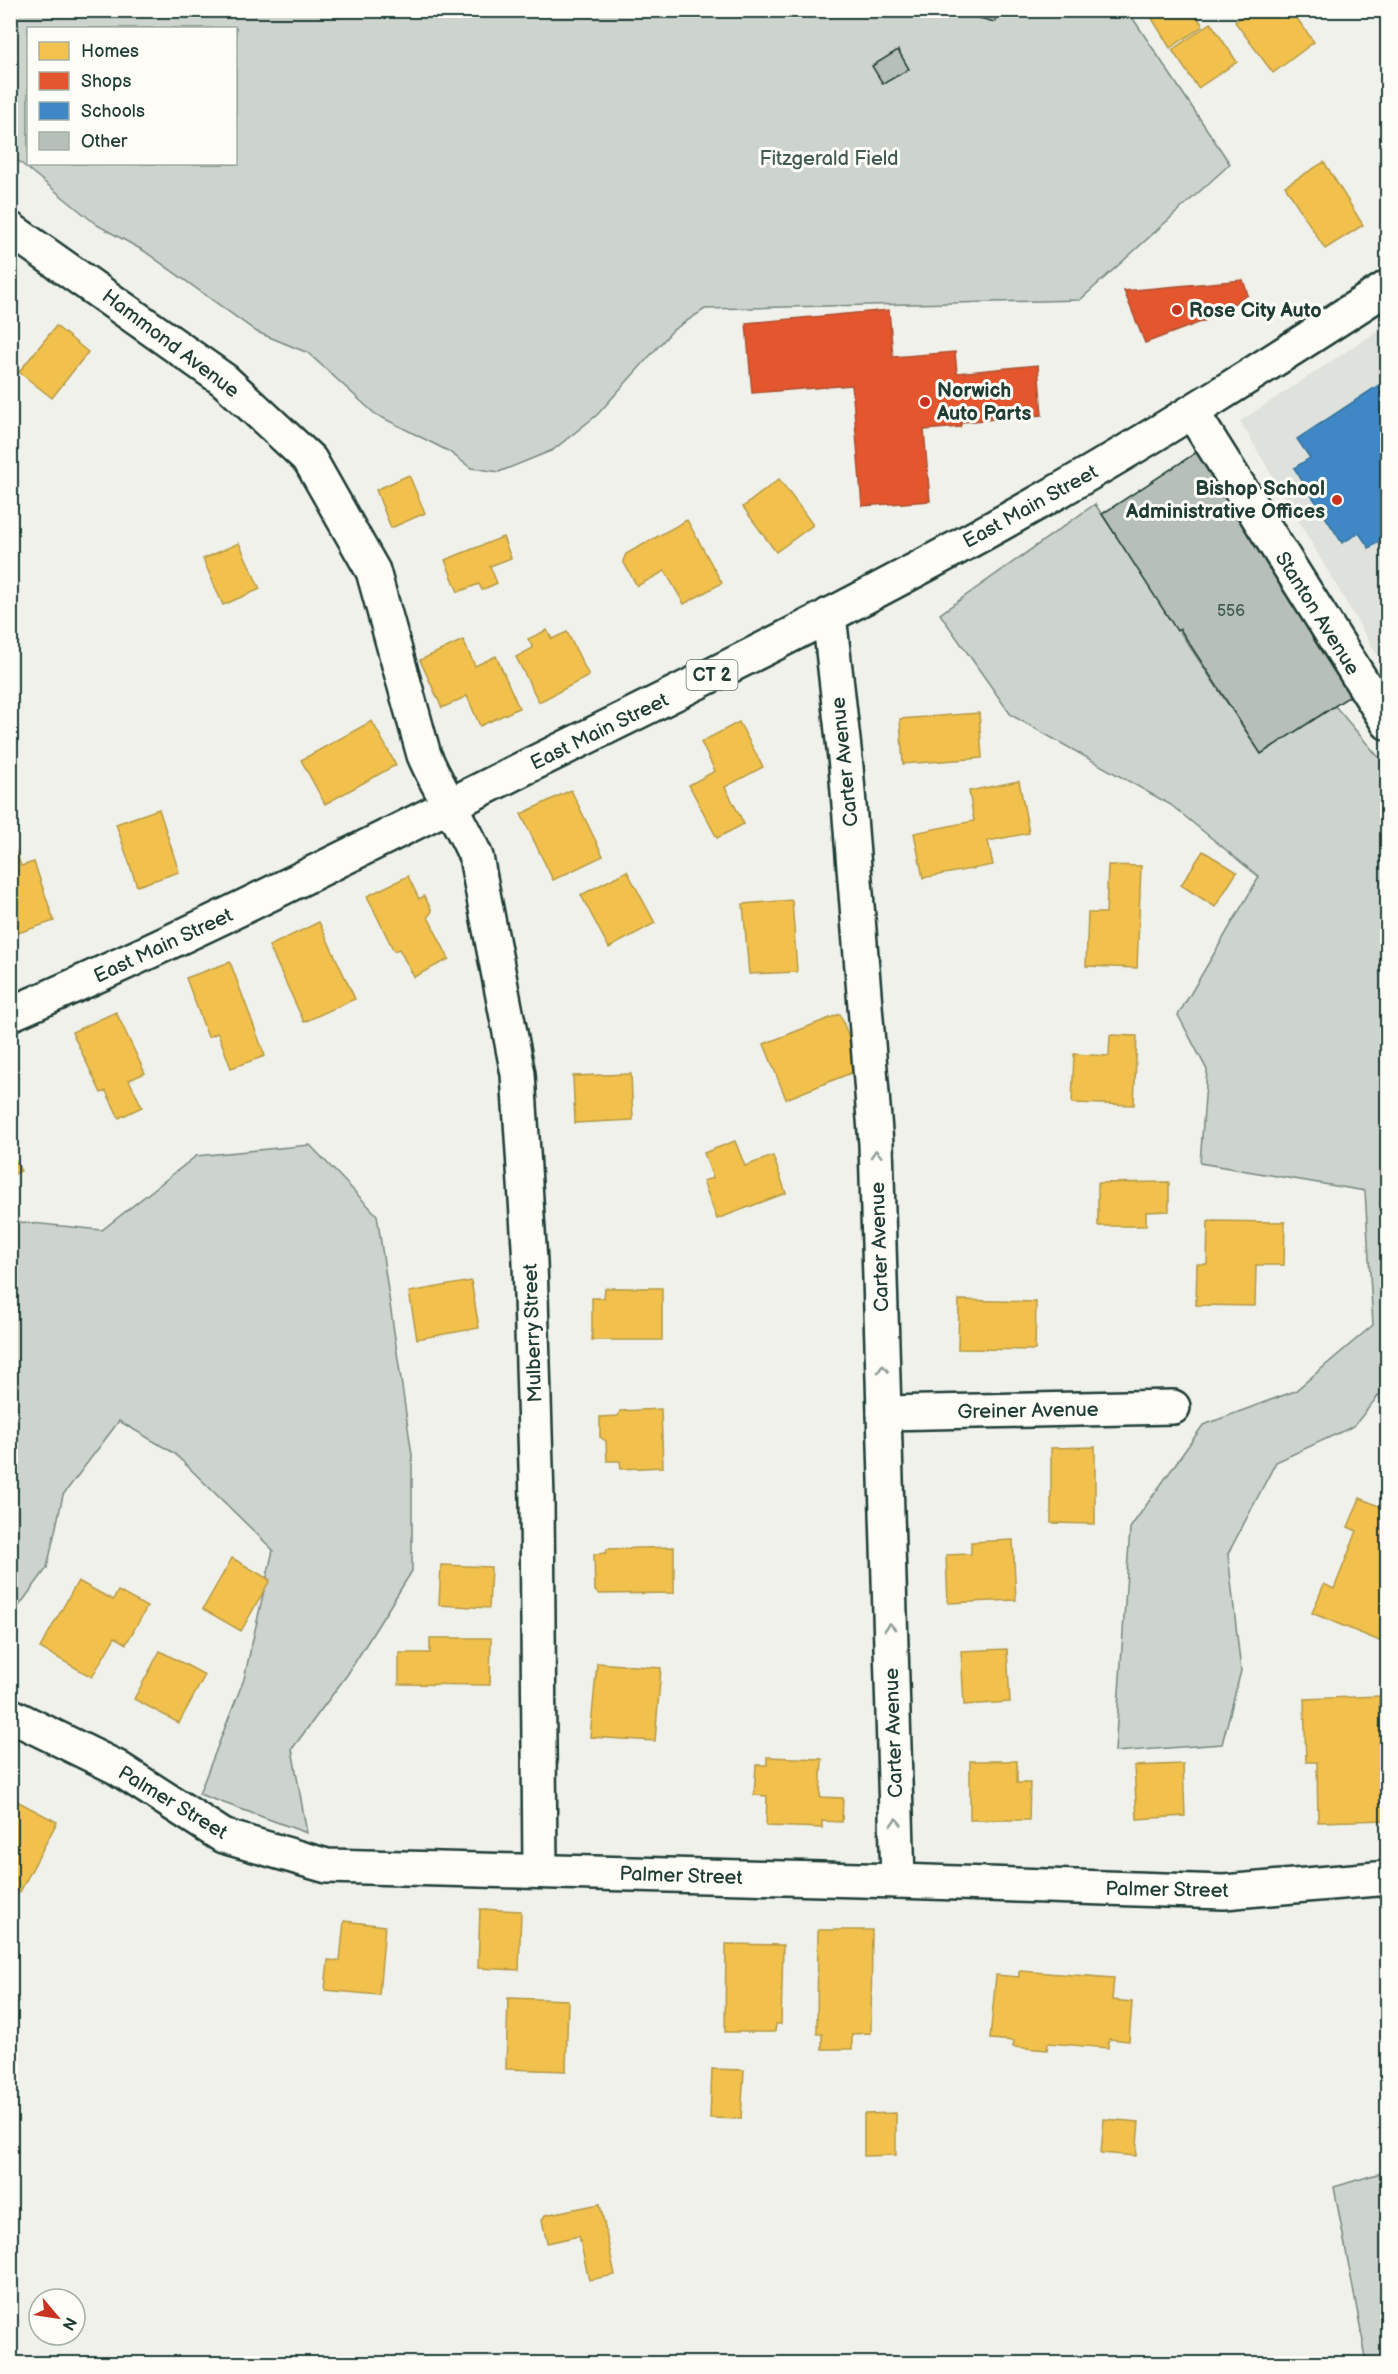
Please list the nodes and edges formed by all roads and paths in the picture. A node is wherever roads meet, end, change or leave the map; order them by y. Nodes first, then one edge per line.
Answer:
1 (10, 229) edge
2 (1388, 287) edge
3 (1192, 412) junction
4 (829, 615) junction
5 (1388, 723) edge
6 (449, 806) junction
7 (10, 1014) edge
8 (1173, 1407) dead end
9 (884, 1413) junction
10 (10, 1715) edge
11 (540, 1870) junction
12 (1388, 1878) edge
13 (898, 1881) junction

1 - 6 main road, Hammond Avenue
2 - 3 main road, East Main Street / CT 2
3 - 4 main road, East Main Street / CT 2
3 - 5 main road, Stanton Avenue
4 - 6 main road, East Main Street / CT 2
9 -> 4 main road, Carter Avenue
6 - 7 main road, East Main Street / CT 2
6 - 11 main road, Mulberry Street
8 - 9 main road, Greiner Avenue
13 -> 9 main road, Carter Avenue
10 - 11 main road, Palmer Street
11 - 13 main road, Palmer Street
12 - 13 main road, Palmer Street

